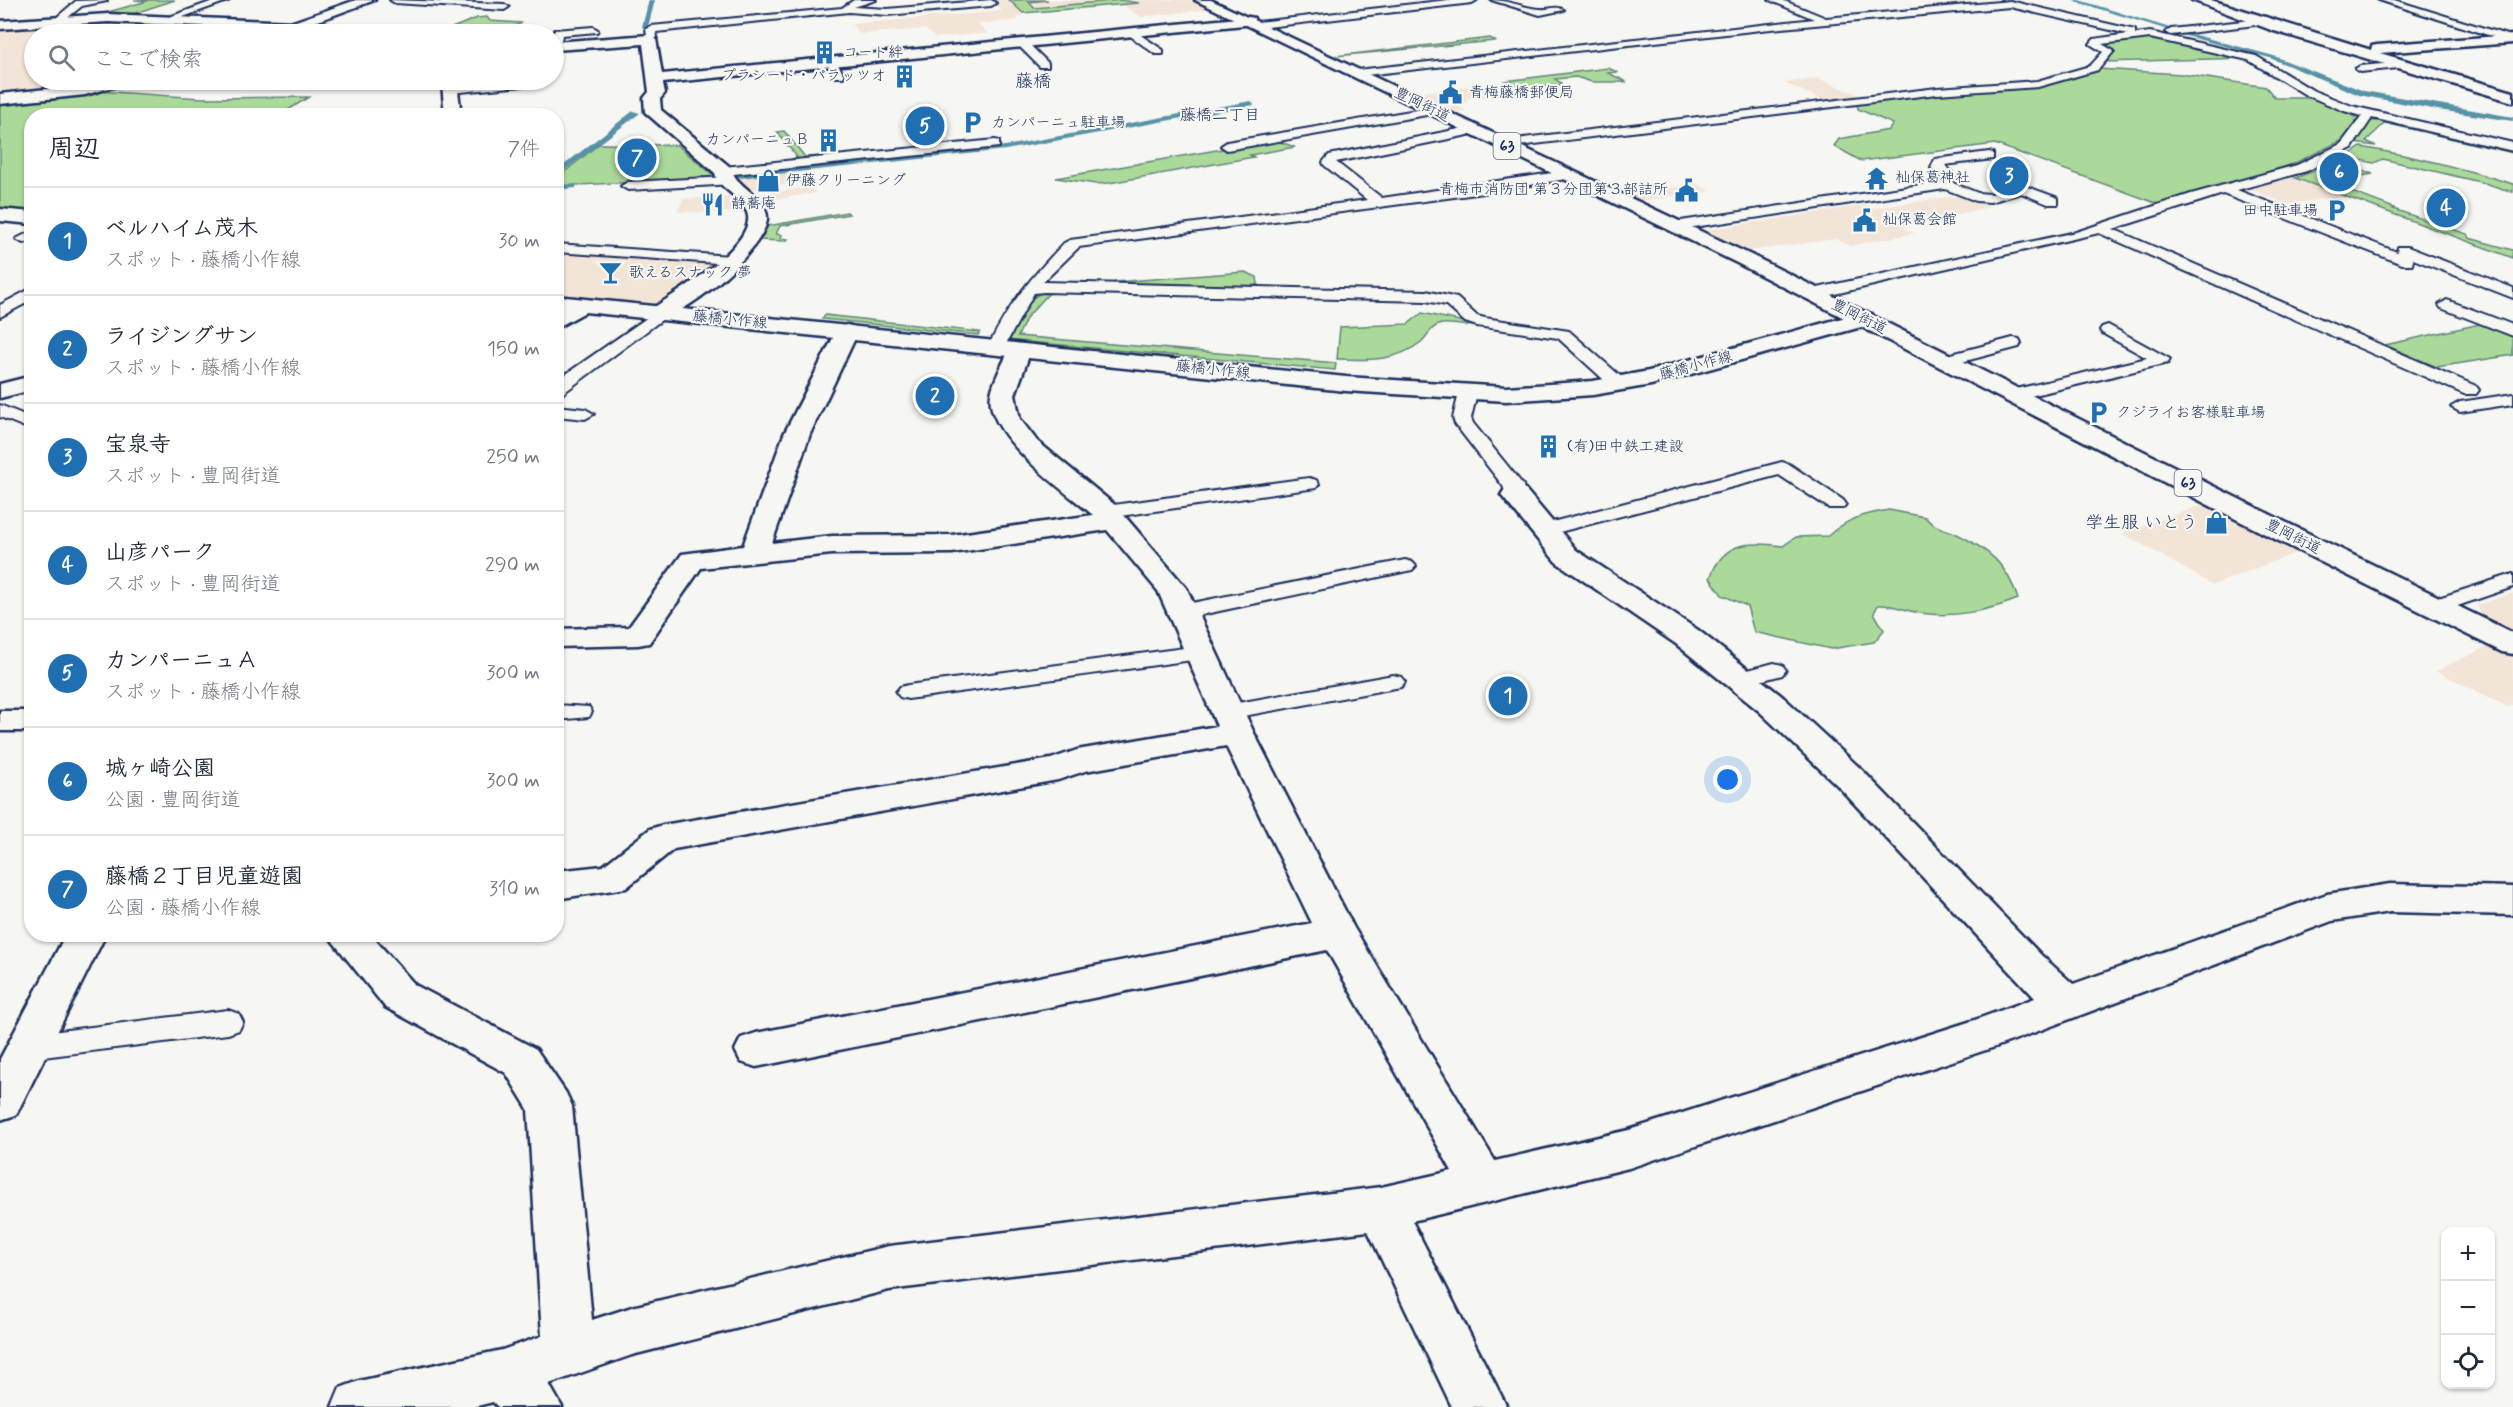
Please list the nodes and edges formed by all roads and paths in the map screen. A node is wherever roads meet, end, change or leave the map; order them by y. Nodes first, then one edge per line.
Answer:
1 (225, 0) edge
2 (369, 0) edge
3 (395, 0) edge
4 (871, 0) edge
5 (1201, 0) edge
6 (1472, 0) edge
7 (1496, 0) edge
8 (1774, 0) edge
9 (2198, 0) edge
10 (2384, 0) edge
11 (102, 2) dead end
12 (2007, 2) edge
13 (991, 3) dead end
14 (849, 10) junction
15 (1559, 10) dead end
16 (481, 16) dead end
17 (59, 20) junction
18 (166, 20) junction
19 (1829, 21) junction
20 (2261, 22) junction
21 (1253, 23) junction
22 (219, 24) edge
23 (313, 24) edge
24 (0, 25) edge
25 (593, 30) dead end
26 (564, 32) edge
27 (1133, 33) junction
28 (2150, 35) junction
29 (649, 39) junction
30 (2512, 39) edge
31 (1023, 44) junction
32 (564, 45) edge
33 (2355, 50) junction
34 (1159, 52) dead end
35 (2277, 62) dead end
36 (2258, 63) junction
37 (1044, 65) dead end
38 (2404, 65) junction
39 (2360, 69) dead end
40 (1357, 73) junction
41 (656, 79) junction
42 (85, 90) edge
43 (449, 90) edge
44 (2513, 97) edge
45 (0, 99) edge
46 (452, 108) edge
47 (1434, 111) junction
48 (2368, 115) junction
49 (1474, 130) junction
50 (995, 144) dead end
51 (1503, 144) junction
52 (1227, 146) dead end
53 (2513, 147) edge
54 (1989, 156) dead end
55 (1566, 175) junction
56 (727, 176) junction
57 (1946, 185) junction
58 (628, 186) dead end
59 (2224, 190) junction
60 (1415, 198) junction
61 (2054, 201) dead end
62 (1379, 203) junction
63 (1427, 207) dead end
64 (0, 215) edge
65 (24, 217) edge
66 (1674, 226) junction
67 (2099, 228) junction
68 (564, 249) edge
69 (2449, 257) dead end
70 (731, 260) junction
71 (2428, 260) junction
72 (1029, 290) junction
73 (2513, 293) edge
74 (1813, 294) junction
75 (24, 298) edge
76 (564, 303) edge
77 (581, 305) junction
78 (2446, 305) dead end
79 (0, 312) edge
80 (661, 313) junction
81 (564, 316) edge
82 (1864, 319) junction
83 (2343, 320) dead end
84 (2322, 324) junction
85 (2509, 327) edge
86 (2108, 330) dead end
87 (847, 332) junction
88 (1977, 338) dead end
89 (1008, 348) junction
90 (1946, 361) junction
91 (564, 384) edge
92 (24, 385) edge
93 (1620, 385) junction
94 (2470, 390) dead end
95 (0, 391) edge
96 (1468, 393) junction
97 (2014, 395) junction
98 (2513, 399) edge
99 (2460, 407) dead end
100 (0, 410) edge
101 (564, 412) edge
102 (585, 414) dead end
103 (24, 421) edge
104 (1309, 484) dead end
105 (1515, 495) joint
106 (1836, 504) dead end
107 (1110, 516) junction
108 (1544, 530) junction
109 (755, 552) junction
110 (1405, 566) dead end
111 (2513, 580) edge
112 (2434, 607) junction
113 (1182, 612) junction
114 (564, 638) edge
115 (2513, 645) edge
116 (1199, 653) junction
117 (1774, 670) dead end
118 (1741, 679) junction
119 (1393, 682) dead end
120 (908, 692) dead end
121 (0, 721) edge
122 (24, 721) edge
123 (1232, 722) junction
124 (564, 884) edge
125 (2513, 901) edge
126 (1337, 933) junction
127 (82, 942) edge
128 (355, 942) edge
129 (2068, 1004) junction
130 (228, 1022) dead end
131 (27, 1047) junction
132 (756, 1050) dead end
133 (0, 1102) edge
134 (1484, 1185) junction
135 (1381, 1208) junction
136 (569, 1354) junction
137 (518, 1391) edge
138 (365, 1406) edge
139 (1479, 1407) edge

1 - 18 lane
2 - 23 street
3 - 16 lane
4 - 14 lane
5 - 21 street, 豊岡街道 / 63
6 - 21 lane
7 - 15 lane
8 - 19 lane
9 - 20 street
10 - 30 lane
11 - 17 lane
12 - 19 lane
12 - 28 lane
13 - 14 lane
14 - 29 lane
17 - 18 street
17 - 24 street
18 - 22 street
19 - 40 lane
20 - 28 lane
20 - 33 street
21 - 27 street
21 - 40 street, 豊岡街道 / 63
25 - 26 lane
27 - 31 street
27 - 34 lane
28 - 36 lane
28 - 51 lane
29 - 32 street
29 - 41 street
30 - 33 street
31 - 37 lane
31 - 41 street
33 - 38 street
35 - 36 lane
36 - 48 lane
38 - 39 lane
38 - 44 street
40 - 47 street, 豊岡街道 / 63
41 - 56 street
42 - 45 street
43 - 46 street
47 - 49 street, 豊岡街道 / 63
47 - 52 lane
48 - 53 lane
48 - 59 lane
49 - 51 street, 豊岡街道 / 63
49 - 62 lane
50 - 56 lane
51 - 55 street, 豊岡街道 / 63
54 - 57 lane
55 - 60 lane
55 - 66 street, 豊岡街道 / 63
56 - 58 lane
56 - 70 street
57 - 61 lane
57 - 66 lane
59 - 67 lane
59 - 71 lane
60 - 62 lane
60 - 63 lane
62 - 72 lane
64 - 65 street
66 - 74 street, 豊岡街道 / 63
67 - 74 lane
67 - 84 lane
68 - 70 lane
69 - 71 lane
70 - 80 street
71 - 73 lane
72 - 89 lane
72 - 93 lane
74 - 82 street, 豊岡街道 / 63
75 - 79 lane
76 - 77 street, 藤橋小作線
77 - 80 street, 藤橋小作線
77 - 81 street
78 - 85 lane
80 - 87 street, 藤橋小作線
80 - 91 lane
82 - 90 street, 豊岡街道 / 63
82 - 93 street, 藤橋小作線
83 - 84 lane
84 - 94 lane
86 - 97 lane
87 - 89 street, 藤橋小作線
87 - 109 street
88 - 90 lane
89 - 96 street, 藤橋小作線
89 - 107 street
90 - 97 street, 豊岡街道 / 63
92 - 95 street
93 - 96 street, 藤橋小作線
96 - 105 lane
97 - 112 street, 豊岡街道 / 63
98 - 99 lane
100 - 103 lane
101 - 102 lane
104 - 107 lane
105 - 108 street
106 - 108 lane
107 - 109 street
107 - 113 street
108 - 118 street
109 - 114 street
110 - 113 lane
111 - 112 lane
112 - 115 street, 豊岡街道 / 63
113 - 116 street
116 - 120 lane
116 - 123 street
117 - 118 lane
118 - 129 street
119 - 123 lane
121 - 122 street
123 - 124 street
123 - 126 street
125 - 129 street
126 - 132 street
126 - 134 street
127 - 131 street
128 - 136 street
129 - 134 street
130 - 131 lane
131 - 133 street
134 - 135 street
135 - 136 street
135 - 139 street
136 - 137 street
137 - 138 street

